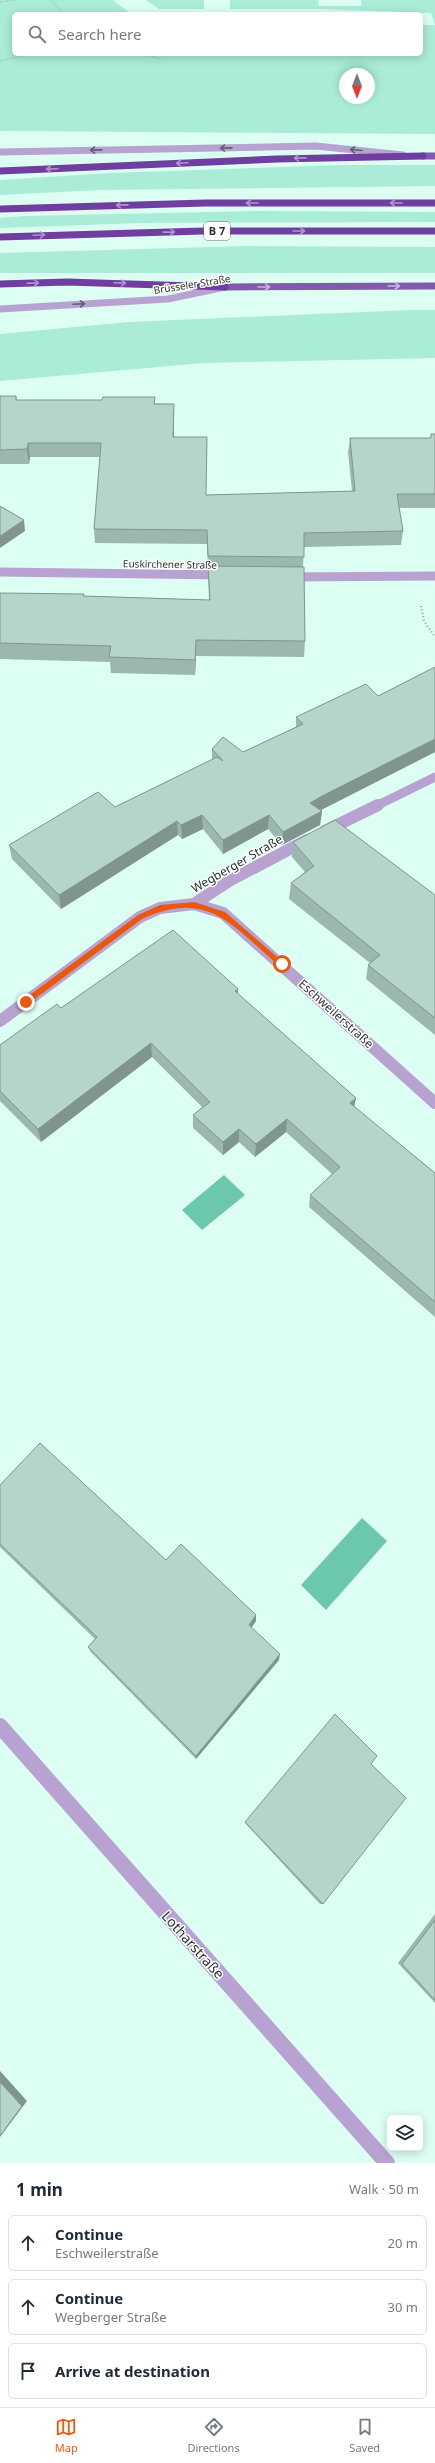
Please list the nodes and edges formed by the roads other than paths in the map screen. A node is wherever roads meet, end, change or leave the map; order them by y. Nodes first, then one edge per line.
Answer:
1 (0, 152) edge
2 (423, 156) junction
3 (435, 156) edge
4 (0, 171) edge
5 (435, 203) edge
6 (0, 209) edge
7 (435, 231) edge
8 (0, 237) edge
9 (0, 284) edge
10 (435, 286) edge
11 (225, 287) junction
12 (0, 310) edge
13 (0, 572) edge
14 (234, 576) edge
15 (280, 576) edge
16 (435, 576) edge
17 (435, 777) edge
18 (194, 904) junction
19 (0, 1020) edge
20 (435, 1103) edge
21 (0, 1726) edge
22 (387, 2163) edge

2 -> 1 street
2 - 3 main road
2 -> 4 highway
5 -> 6 highway
8 -> 7 highway, B 7
9 -> 11 highway
11 -> 10 main road, Brüsseler Straße
12 -> 11 street, Brüsseler Straße
13 - 14 street, Euskirchener Straße
15 - 16 street
17 - 18 street, Wegberger Straße
18 - 19 street, Wegberger Straße
18 - 20 street, Eschweilerstraße
21 - 22 street, Lotharstraße

